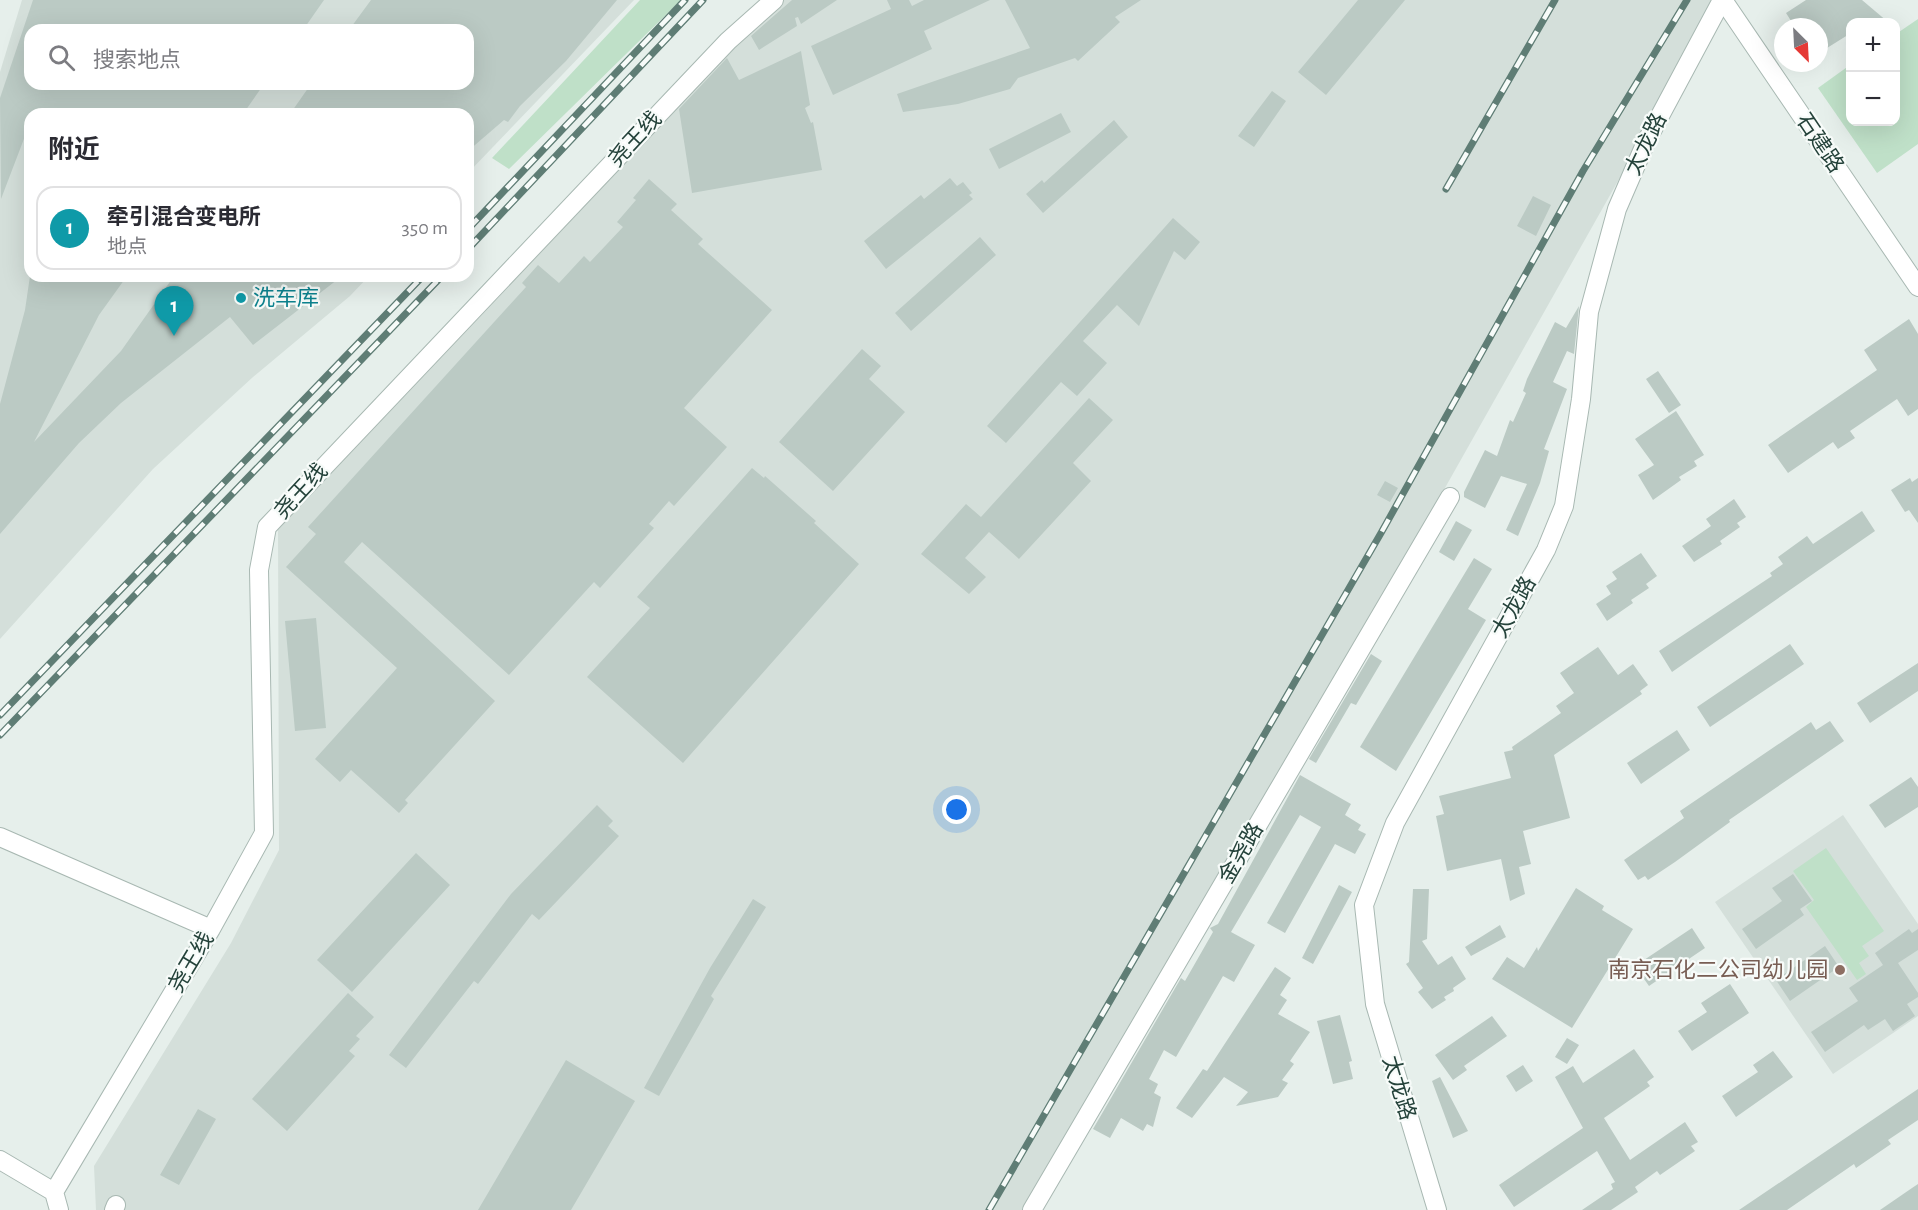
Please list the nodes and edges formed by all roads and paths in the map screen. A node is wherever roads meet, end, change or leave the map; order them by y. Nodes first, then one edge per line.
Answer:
1 (774, 0) edge
2 (1722, 0) edge
3 (1918, 286) edge
4 (1450, 497) dead end
5 (0, 837) edge
6 (211, 929) junction
7 (0, 1160) edge
8 (54, 1192) junction
9 (59, 1210) edge
10 (1032, 1210) edge
11 (1437, 1210) edge

1 - 6 street, 尧王线
2 - 3 street, 石建路
2 - 11 street, 太龙路
4 - 10 street, 金尧路
5 - 6 street
6 - 8 street, 尧王线
7 - 8 street
8 - 9 street

